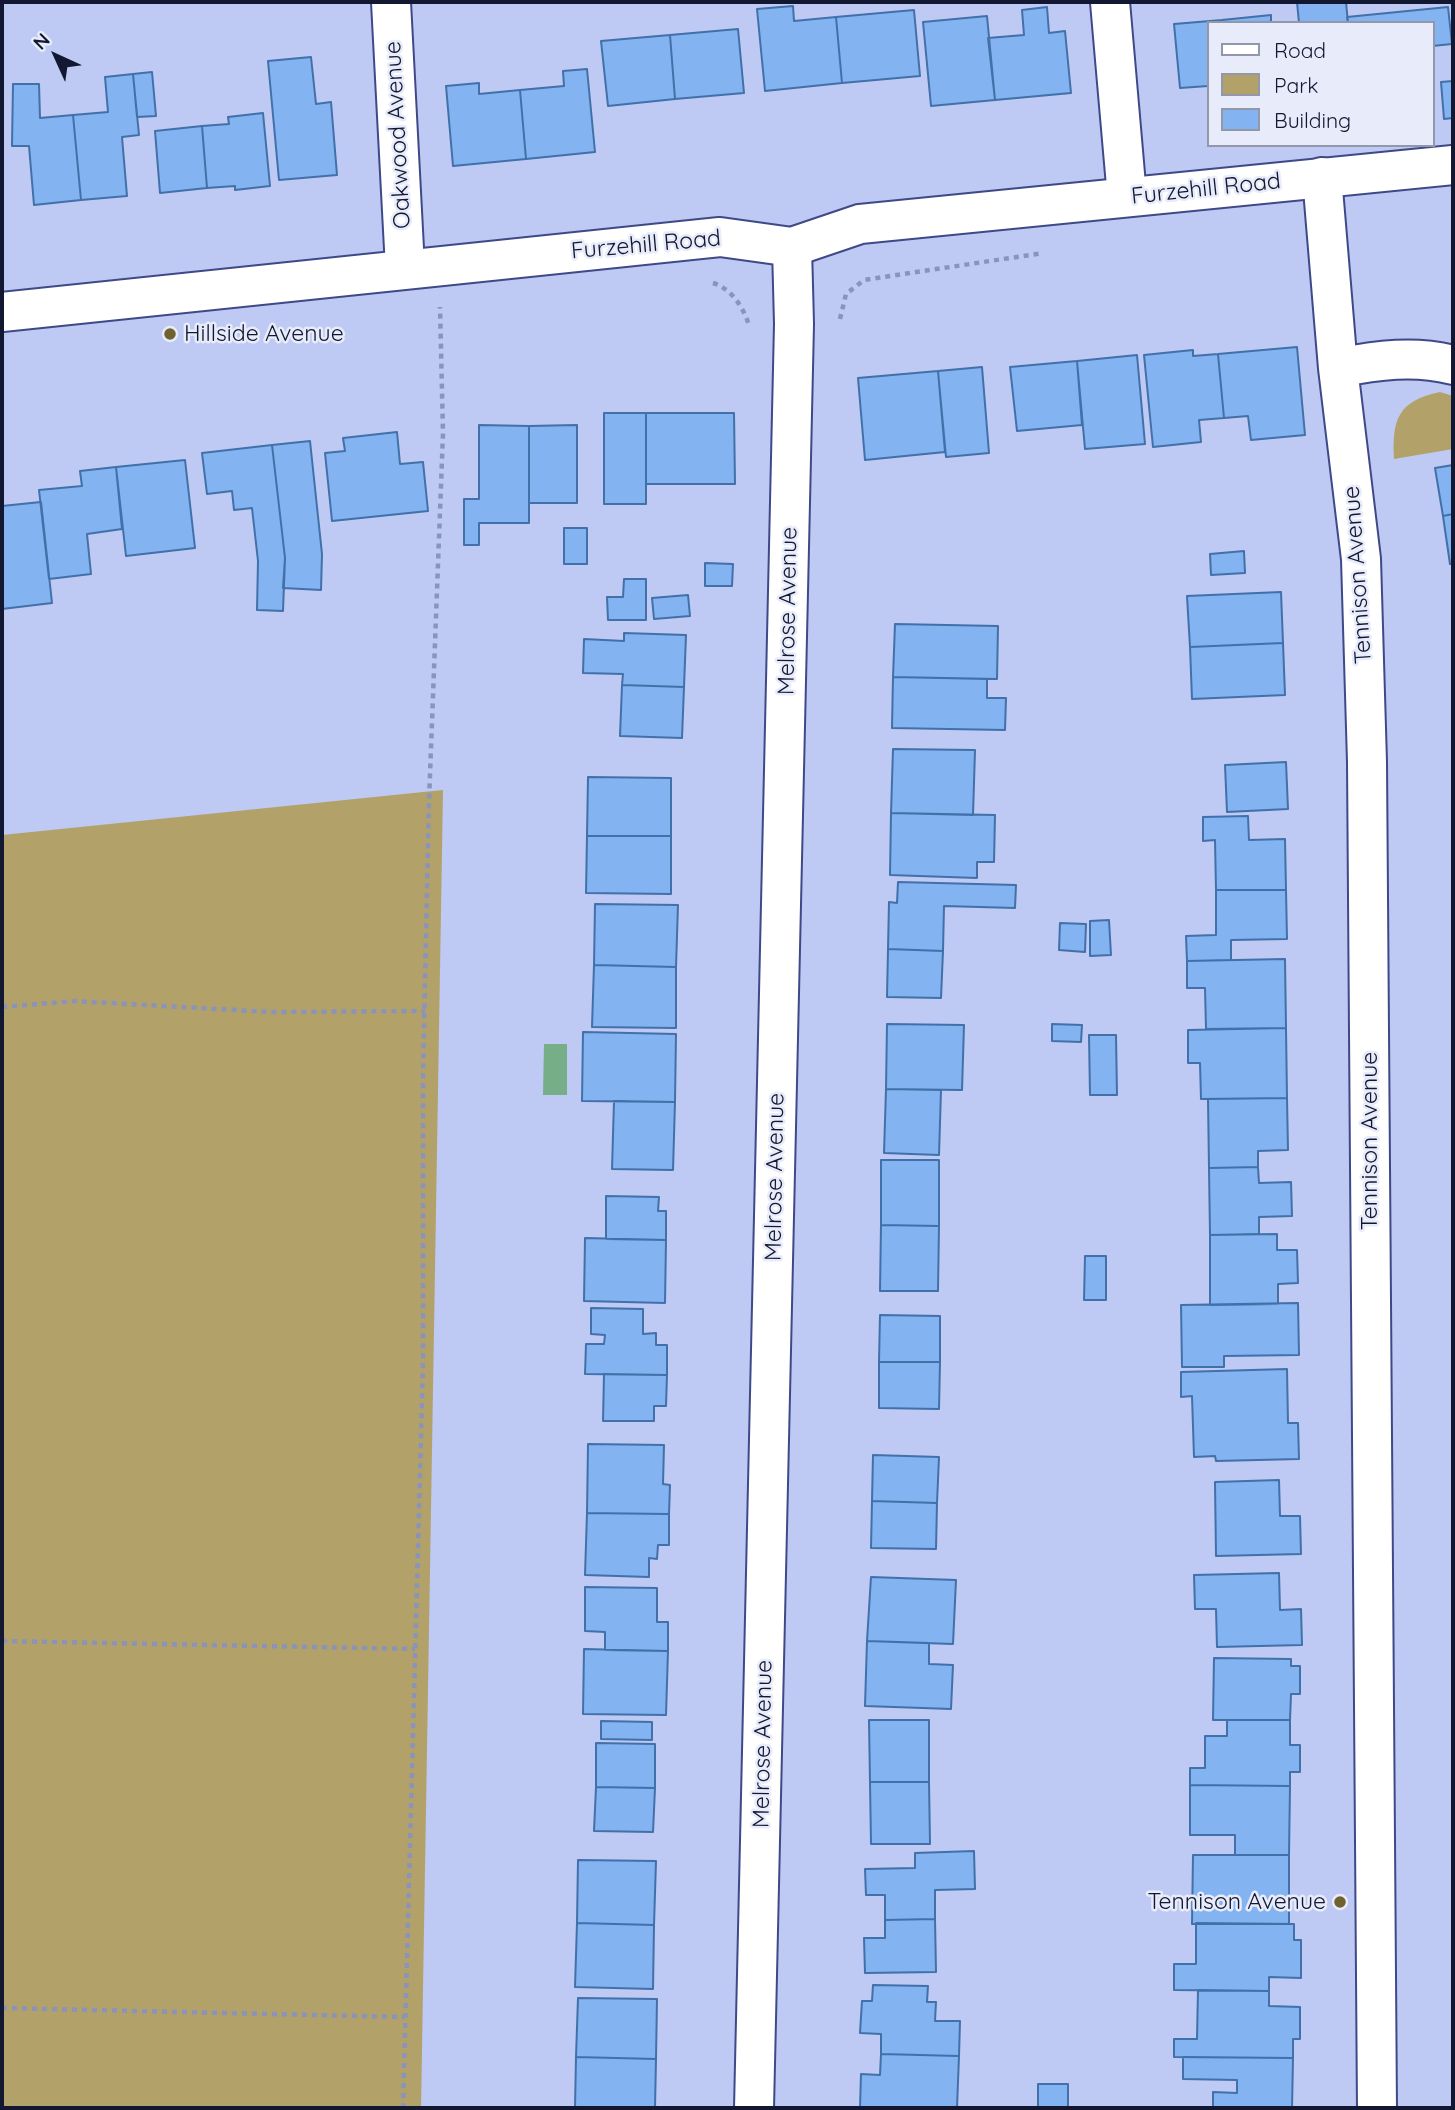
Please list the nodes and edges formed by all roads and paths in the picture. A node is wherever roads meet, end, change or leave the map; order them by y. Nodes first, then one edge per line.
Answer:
1 (391, 2) edge
2 (1110, 2) edge
3 (1453, 165) edge
4 (1322, 177) junction
5 (1128, 197) junction
6 (792, 247) junction
7 (1050, 252) dead end
8 (423, 266) junction
9 (2, 312) edge
10 (839, 321) dead end
11 (1453, 365) edge
12 (1338, 368) junction
13 (2, 1007) edge
14 (425, 1011) junction
15 (2, 1641) edge
16 (415, 1649) junction
17 (2, 2008) edge
18 (404, 2017) junction
19 (403, 2108) edge
20 (754, 2108) edge
21 (1377, 2108) edge

1 - 8 street, Oakwood Avenue
2 - 5 street
3 - 4 street, Furzehill Road
4 - 5 street, Furzehill Road
4 - 12 street, Tennison Avenue
5 - 6 street, Furzehill Road
6 - 8 street, Furzehill Road
6 - 20 street, Melrose Avenue
7 - 10 path
8 - 9 street, Furzehill Road
8 - 14 path
11 - 12 street
12 - 21 street, Tennison Avenue
13 - 14 path
14 - 16 path
15 - 16 path
16 - 18 path
17 - 18 path
18 - 19 path

